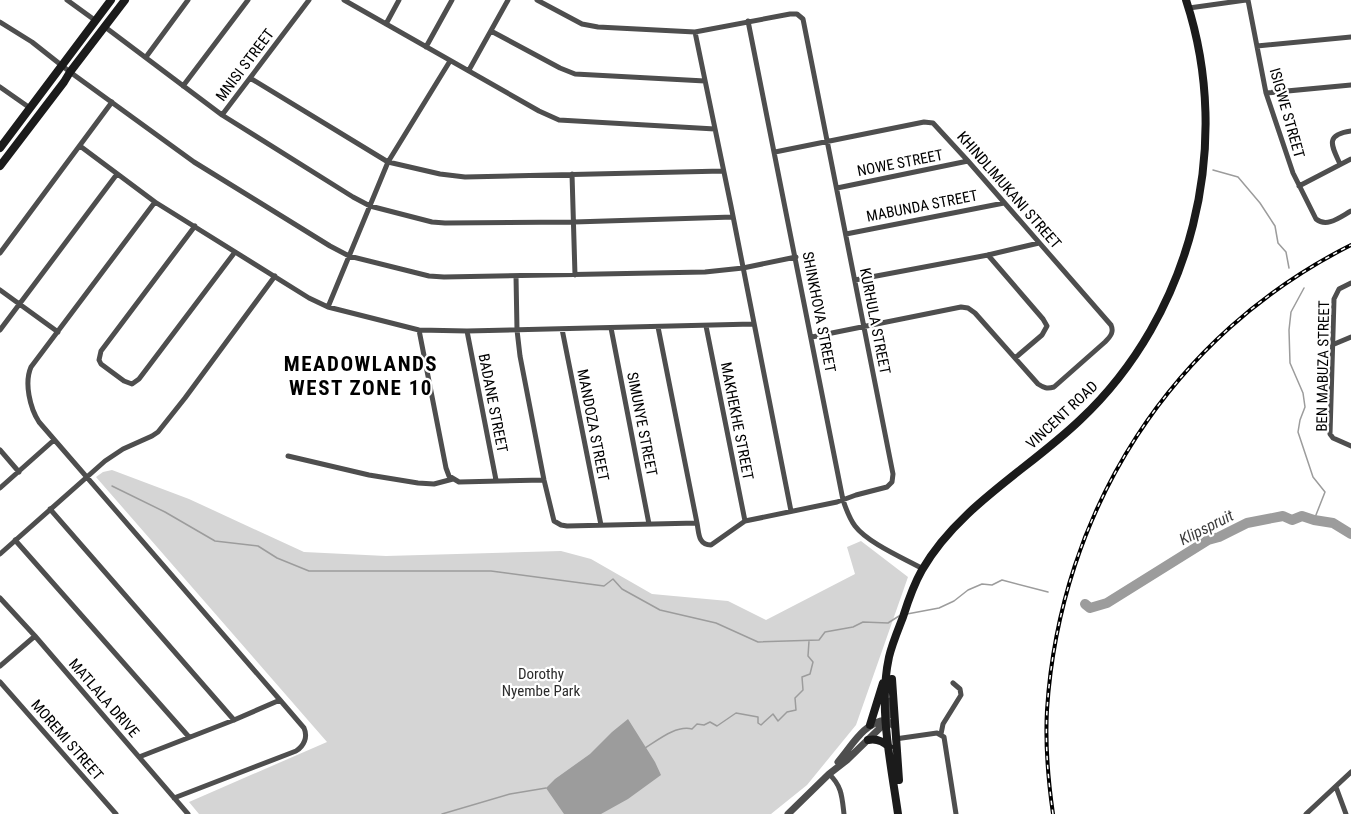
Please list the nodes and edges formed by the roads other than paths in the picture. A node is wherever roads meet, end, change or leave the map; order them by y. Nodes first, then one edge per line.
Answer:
1 (67, 0) edge
2 (111, 0) edge
3 (125, 0) edge
4 (188, 0) edge
5 (248, 0) edge
6 (309, 0) edge
7 (344, 0) edge
8 (399, 0) edge
9 (452, 0) edge
10 (508, 0) edge
11 (537, 0) edge
12 (1247, 0) edge
13 (1188, 4) edge
14 (96, 21) junction
15 (748, 21) junction
16 (0, 22) edge
17 (386, 24) junction
18 (105, 27) junction
19 (491, 31) junction
20 (695, 32) junction
21 (1351, 37) edge
22 (1257, 46) junction
23 (426, 47) junction
24 (146, 57) junction
25 (450, 61) junction
26 (62, 65) junction
27 (469, 70) junction
28 (69, 72) junction
29 (250, 78) junction
30 (705, 81) junction
31 (1351, 85) edge
32 (183, 86) junction
33 (0, 87) edge
34 (1266, 93) junction
35 (112, 102) junction
36 (30, 108) junction
37 (222, 115) junction
38 (715, 129) junction
39 (1351, 131) edge
40 (828, 142) junction
41 (80, 146) junction
42 (0, 148) edge
43 (775, 152) junction
44 (1351, 159) edge
45 (968, 161) junction
46 (388, 162) junction
47 (1340, 164) junction
48 (0, 166) edge
49 (723, 171) junction
50 (117, 174) junction
51 (572, 174) junction
52 (1299, 186) junction
53 (837, 188) junction
54 (155, 202) junction
55 (1004, 203) junction
56 (370, 206) junction
57 (1351, 211) edge
58 (733, 216) junction
59 (574, 222) junction
60 (195, 226) junction
61 (846, 234) junction
62 (1039, 243) junction
63 (235, 252) junction
64 (0, 253) edge
65 (988, 255) junction
66 (349, 256) junction
67 (796, 257) junction
68 (743, 268) junction
69 (575, 275) junction
70 (275, 276) junction
71 (516, 276) junction
72 (855, 280) junction
73 (1351, 283) edge
74 (0, 290) edge
75 (19, 304) junction
76 (328, 307) junction
77 (753, 324) junction
78 (706, 326) junction
79 (658, 327) junction
80 (864, 327) junction
81 (611, 328) junction
82 (562, 329) junction
83 (0, 330) edge
84 (419, 330) junction
85 (517, 330) junction
86 (467, 331) junction
87 (58, 332) junction
88 (812, 337) junction
89 (1351, 337) edge
90 (1332, 345) junction
91 (1015, 358) junction
92 (54, 440) junction
93 (1351, 446) edge
94 (0, 450) edge
95 (288, 456) dead end
96 (19, 472) junction
97 (87, 478) junction
98 (453, 479) junction
99 (496, 480) junction
100 (544, 480) junction
101 (0, 488) edge
102 (843, 500) junction
103 (50, 510) junction
104 (791, 511) junction
105 (745, 521) junction
106 (697, 523) junction
107 (649, 524) junction
108 (601, 525) junction
109 (15, 540) junction
110 (0, 554) edge
111 (922, 569) junction
112 (0, 598) edge
113 (35, 636) junction
114 (0, 666) edge
115 (889, 676) junction
116 (0, 682) edge
117 (954, 683) dead end
118 (280, 700) junction
119 (234, 720) junction
120 (886, 720) junction
121 (870, 725) junction
122 (894, 726) junction
123 (941, 734) junction
124 (189, 737) junction
125 (896, 739) junction
126 (868, 740) junction
127 (889, 747) junction
128 (139, 757) junction
129 (1351, 772) edge
130 (829, 774) junction
131 (1336, 787) junction
132 (174, 798) junction
133 (116, 814) edge
134 (188, 814) edge
135 (788, 814) edge
136 (844, 814) edge
137 (900, 814) edge
138 (956, 814) edge
139 (1306, 814) edge
140 (1346, 814) edge

1 - 14 street
2 - 14 main road
3 - 18 main road
4 - 24 street
5 - 32 street
6 - 29 street, MNISI STREET
7 - 17 street
8 - 17 street
9 - 23 street
10 - 19 street
11 - 20 street, KURHULA STREET
12 - 13 street
12 - 22 street, ISIGWE STREET
13 - 111 main road, VINCENT ROAD
14 - 26 main road
15 - 20 street, KURHULA STREET
15 - 40 street, KURHULA STREET
15 - 43 street, SHINKHOVA STREET
16 - 26 street
17 - 23 street
18 - 24 street
18 - 28 main road
19 - 27 street
19 - 30 street
20 - 30 street
21 - 22 street
22 - 34 street, ISIGWE STREET
23 - 25 street
24 - 32 street
25 - 27 street
25 - 46 street
26 - 28 street
26 - 36 main road
27 - 38 street
28 - 35 street
28 - 48 main road
29 - 37 street, MNISI STREET
29 - 46 street
30 - 38 street
31 - 34 street
32 - 37 street
33 - 36 street
34 - 52 street, ISIGWE STREET
35 - 41 street
35 - 66 street
36 - 42 main road
37 - 56 street
38 - 49 street
39 - 47 street
40 - 43 street, KHINDLIMUKANI STREET
40 - 45 street, KHINDLIMUKANI STREET
40 - 53 street, KURHULA STREET
41 - 50 street
41 - 64 street
43 - 67 street, SHINKHOVA STREET
44 - 47 street
45 - 53 street, NOWE STREET
45 - 55 street, KHINDLIMUKANI STREET
46 - 51 street
46 - 56 street
47 - 52 street
49 - 51 street
49 - 58 street
50 - 54 street
50 - 75 street
51 - 59 street
52 - 57 street, ISIGWE STREET
53 - 61 street, KURHULA STREET
54 - 60 street
54 - 87 street
55 - 61 street, MABUNDA STREET
55 - 62 street, KHINDLIMUKANI STREET
56 - 59 street
56 - 66 street
58 - 59 street
58 - 68 street
59 - 69 street
60 - 63 street
60 - 63 street
61 - 72 street, KURHULA STREET
62 - 65 street
62 - 91 street, KHINDLIMUKANI STREET
63 - 70 street
65 - 72 street
65 - 91 street
66 - 71 street
66 - 76 street
67 - 68 street
67 - 88 street, SHINKHOVA STREET
68 - 69 street
68 - 77 street
69 - 71 street
70 - 76 street
70 - 97 street
71 - 85 street
72 - 80 street, KURHULA STREET
73 - 90 street, BEN MABUZA STREET
74 - 75 street
75 - 83 street
75 - 87 street
76 - 84 street
77 - 78 street
77 - 104 street
78 - 79 street
78 - 105 street, MAKHEKHE STREET
79 - 81 street
79 - 106 street, KURHULA STREET
80 - 88 street
80 - 91 street
80 - 102 street, KURHULA STREET
81 - 82 street
81 - 107 street, SIMUNYE STREET
82 - 85 street
82 - 108 street, MANDOZA STREET
84 - 86 street
84 - 98 street
85 - 86 street
85 - 100 street
86 - 99 street, BADANE STREET
87 - 92 street
88 - 102 street, SHINKHOVA STREET
89 - 90 street
90 - 93 street, BEN MABUZA STREET
92 - 96 street
92 - 97 street
94 - 96 street
95 - 98 street
96 - 101 street
97 - 103 street
97 - 118 street
98 - 99 street
99 - 100 street
100 - 108 street
102 - 104 street, KURHULA STREET
102 - 111 street, SHINKHOVA STREET
103 - 109 street
103 - 119 street
104 - 105 street, KURHULA STREET
105 - 106 street, KURHULA STREET
106 - 107 street
107 - 108 street
109 - 110 street
109 - 124 street
111 - 115 main road, VINCENT ROAD
112 - 113 street, MATLALA DRIVE
113 - 114 street
113 - 128 street, MATLALA DRIVE
115 - 120 main road, VINCENT ROAD
115 - 121 main road
115 - 122 main road, VINCENT ROAD
116 - 133 street, MOREMI STREET
117 - 123 street
118 - 119 street
118 - 132 street
119 - 124 street
120 - 121 street
120 - 122 street
120 - 126 street
120 - 127 main road, VINCENT ROAD
121 - 130 street
122 - 125 main road, VINCENT ROAD
123 - 125 street
123 - 138 street
124 - 128 street
125 - 137 main road, VINCENT ROAD
126 - 127 main road
126 - 130 street
127 - 137 main road, VINCENT ROAD
128 - 132 street, MATLALA DRIVE
129 - 131 street
130 - 135 street
130 - 136 street
131 - 139 street
131 - 140 street
132 - 134 street, MATLALA DRIVE

